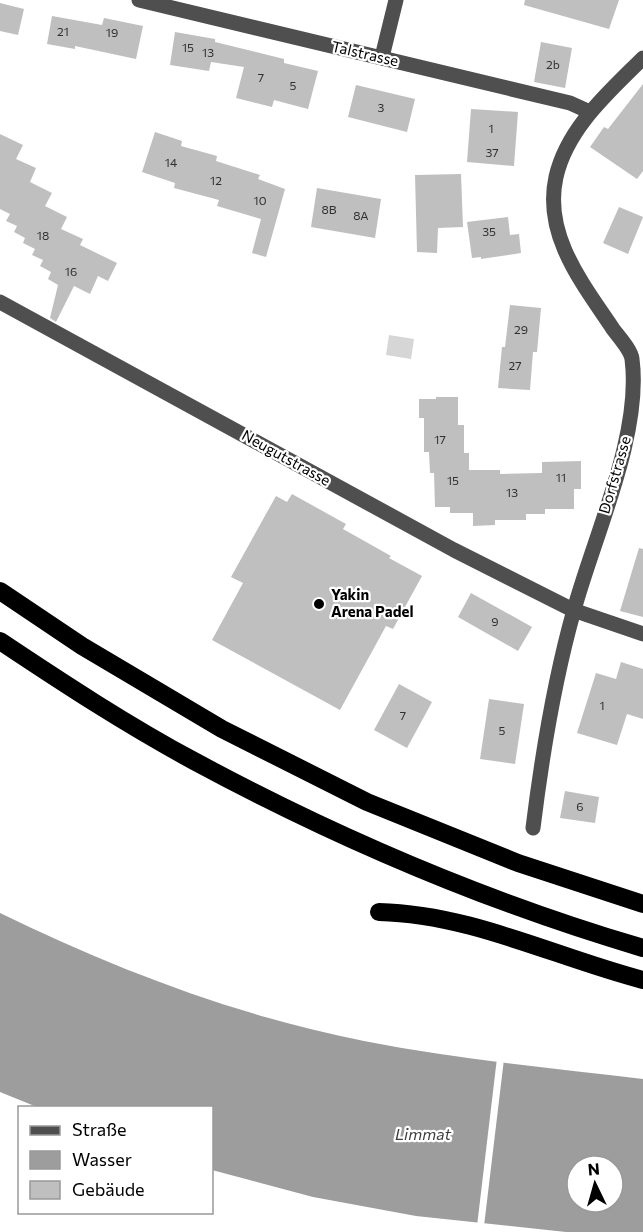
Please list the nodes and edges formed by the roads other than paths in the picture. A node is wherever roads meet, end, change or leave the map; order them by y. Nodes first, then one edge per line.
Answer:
1 (139, 0) edge
2 (396, 0) edge
3 (381, 57) junction
4 (643, 58) edge
5 (590, 112) junction
6 (0, 302) edge
7 (638, 354) edge
8 (0, 591) edge
9 (573, 610) junction
10 (643, 634) edge
11 (0, 641) edge
12 (533, 828) dead end
13 (643, 904) edge
14 (379, 912) dead end
15 (643, 948) edge
16 (643, 980) edge

1 - 3 street, Talstrasse
2 - 3 street
3 - 5 street, Talstrasse
4 - 5 street, Dorfstrasse
5 - 7 street, Dorfstrasse
6 - 9 street, Neugutstrasse
7 - 9 street, Dorfstrasse
8 - 13 highway
9 - 10 street, Neugutstrasse
9 - 12 street, Dorfstrasse
11 - 15 highway
14 - 16 highway

